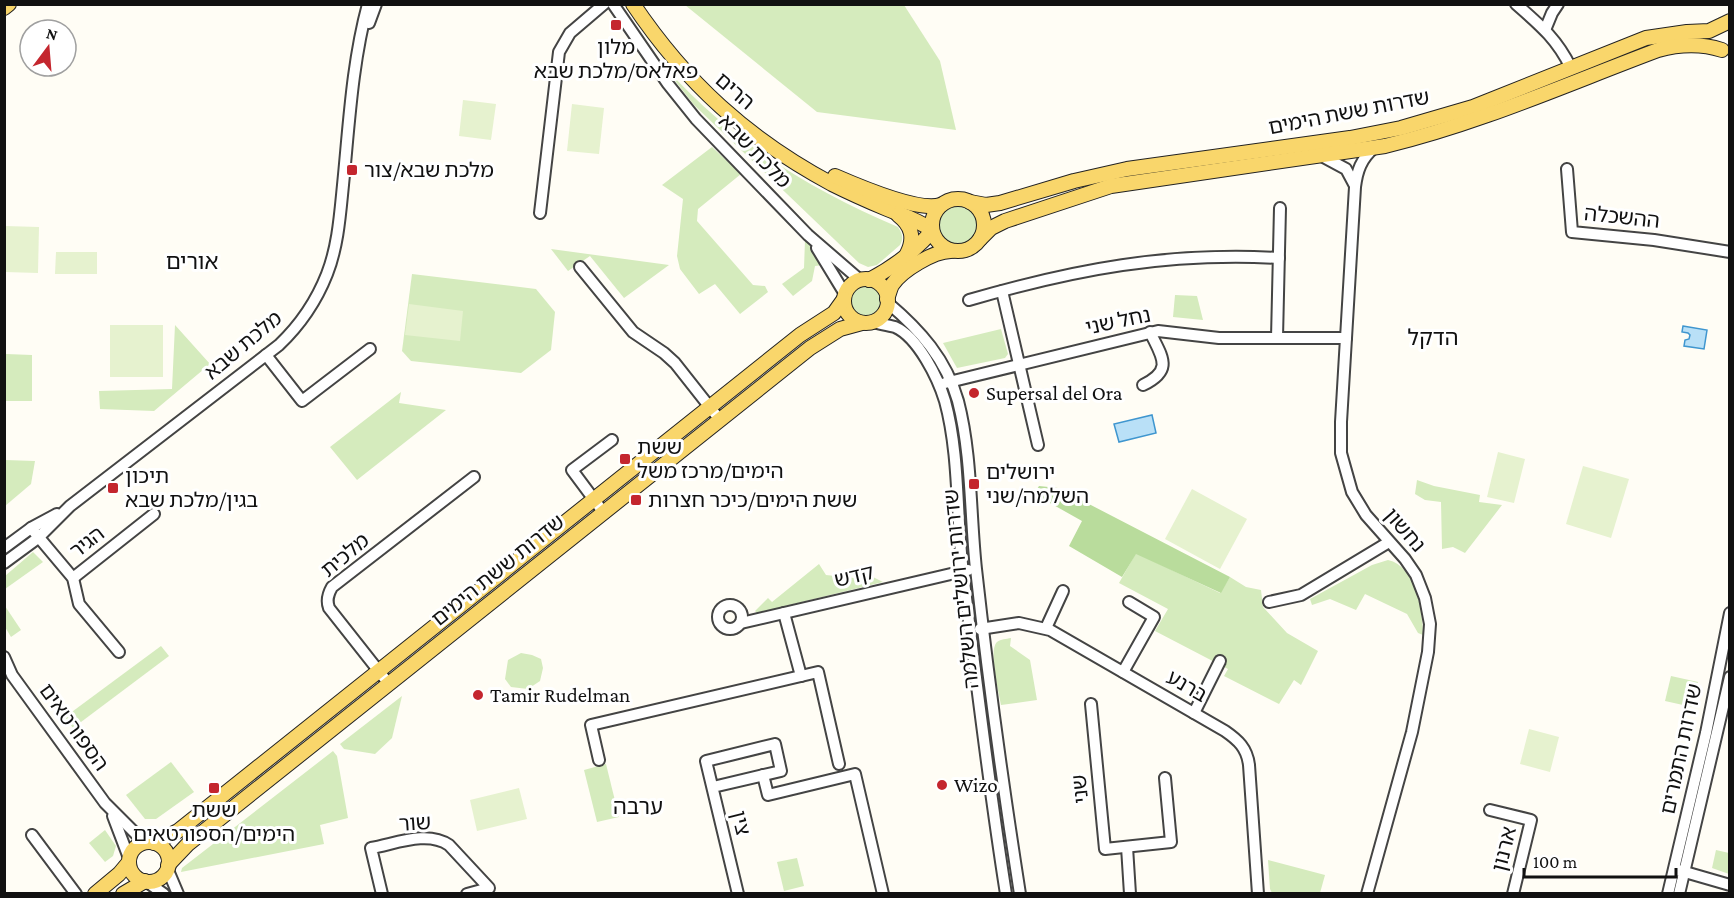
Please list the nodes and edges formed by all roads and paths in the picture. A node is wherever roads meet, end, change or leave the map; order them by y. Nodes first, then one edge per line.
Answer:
1 (9, 4) edge
2 (368, 4) edge
3 (376, 4) edge
4 (604, 4) edge
5 (613, 4) edge
6 (633, 4) edge
7 (1516, 4) edge
8 (1558, 4) edge
9 (4, 8) edge
10 (1727, 22) edge
11 (1545, 30) junction
12 (360, 45) junction
13 (1726, 53) edge
14 (1571, 68) junction
15 (771, 145) junction
16 (1374, 147) junction
17 (1320, 155) junction
18 (1567, 169) dead end
19 (1355, 188) junction
20 (970, 202) junction
21 (941, 205) junction
22 (1280, 208) dead end
23 (894, 212) junction
24 (540, 213) dead end
25 (932, 230) junction
26 (808, 235) junction
27 (980, 239) junction
28 (951, 250) junction
29 (1730, 252) edge
30 (908, 254) junction
31 (1279, 258) junction
32 (580, 267) dead end
33 (864, 280) junction
34 (1002, 291) junction
35 (844, 296) junction
36 (969, 300) dead end
37 (887, 301) junction
38 (867, 322) junction
39 (1150, 333) junction
40 (1277, 338) junction
41 (1346, 338) junction
42 (370, 349) dead end
43 (266, 355) junction
44 (1019, 364) junction
45 (950, 381) junction
46 (939, 385) junction
47 (1143, 385) dead end
48 (710, 407) junction
49 (720, 420) junction
50 (612, 440) dead end
51 (1038, 445) dead end
52 (474, 477) dead end
53 (594, 500) junction
54 (604, 513) junction
55 (154, 514) dead end
56 (34, 533) junction
57 (1389, 542) junction
58 (4, 548) edge
59 (4, 563) edge
60 (976, 568) junction
61 (963, 571) junction
62 (74, 578) junction
63 (1063, 591) dead end
64 (1129, 602) dead end
65 (1269, 602) dead end
66 (784, 613) junction
67 (1730, 613) edge
68 (741, 623) dead end
69 (1046, 628) junction
70 (984, 629) junction
71 (970, 631) junction
72 (119, 652) dead end
73 (1220, 661) dead end
74 (6, 665) edge
75 (379, 671) junction
76 (1123, 672) junction
77 (801, 676) junction
78 (1730, 677) edge
79 (389, 684) junction
80 (1091, 704) dead end
81 (1194, 713) junction
82 (599, 760) dead end
83 (839, 764) dead end
84 (763, 775) junction
85 (1165, 778) dead end
86 (712, 787) junction
87 (105, 803) junction
88 (1490, 810) dead end
89 (32, 835) dead end
90 (152, 843) junction
91 (1127, 847) junction
92 (129, 860) junction
93 (168, 866) junction
94 (1679, 871) junction
95 (146, 881) junction
96 (1730, 885) edge
97 (491, 891) edge
98 (76, 894) edge
99 (95, 894) edge
100 (123, 894) edge
101 (164, 894) edge
102 (178, 894) edge
103 (382, 894) edge
104 (467, 894) edge
105 (738, 894) edge
106 (883, 894) edge
107 (1006, 894) edge
108 (1020, 894) edge
109 (1130, 894) edge
110 (1258, 894) edge
111 (1367, 894) edge
112 (1514, 894) edge
113 (1668, 894) edge
114 (1679, 894) edge

1 - 9 main road
2 - 12 street, מלכת שבא
3 - 12 street, מלכת שבא
4 - 24 street
5 - 26 street, מלכת שבא
6 - 15 main road, הרים
7 - 11 street
8 - 11 street
10 - 13 main road
10 - 14 main road, שדרות ששת הימים
11 - 14 street
12 - 43 street, מלכת שבא
13 - 16 main road, שדרות ששת הימים
14 - 20 main road, שדרות ששת הימים
15 - 21 main road, הרים
15 - 23 main road, הרים
16 - 17 main road, שדרות ששת הימים
16 - 19 street, נחשון
17 - 19 street
17 - 27 main road, שדרות ששת הימים
18 - 29 street, ההשכלה
19 - 41 street, נחשון
20 - 21 main road
20 - 27 main road
21 - 25 main road
22 - 31 street
23 - 25 main road, הרים
23 - 30 main road
25 - 28 main road
25 - 30 main road
26 - 33 street, מלכת שבא
26 - 35 street, מלכת שבא
27 - 28 main road
28 - 37 main road
30 - 33 main road
31 - 34 street
31 - 40 street
32 - 48 street
33 - 35 main road
33 - 37 main road
34 - 36 street
34 - 44 street
35 - 38 main road
35 - 48 main road, שדרות ששת הימים
37 - 38 main road
37 - 45 street, שדרות ירושלים השלמה
38 - 46 street, שדרות ירושלים השלמה
38 - 49 main road, שדרות ששת הימים
39 - 40 street, נחל שני
39 - 44 street, נחל שני
39 - 47 street
40 - 41 street, נחל שני
41 - 57 street, נחשון
42 - 43 street
43 - 56 street, מלכת שבא
44 - 45 street, נחל שני
44 - 51 street
45 - 46 street, נחל שני
45 - 60 street, שדרות ירושלים השלמה
46 - 61 street, שדרות ירושלים השלמה
48 - 49 street
48 - 53 main road, שדרות ששת הימים
49 - 54 main road, שדרות ששת הימים
50 - 53 street
52 - 75 street, מלכית
53 - 54 street
53 - 75 main road, שדרות ששת הימים
54 - 79 main road, שדרות ששת הימים
55 - 62 street, הגיר
56 - 58 street, מלכת שבא
56 - 59 street, מלכת שבא
56 - 62 street
57 - 65 street
57 - 111 street, נחשון
60 - 61 street, קדש
60 - 70 street, שדרות ירושלים השלמה
61 - 66 street, קדש
61 - 71 street, שדרות ירושלים השלמה
62 - 72 street
63 - 69 street
64 - 76 street
66 - 68 street, קדש
66 - 77 street
67 - 94 street, שדרות התמרים
69 - 70 street, ברנע
69 - 76 street, ברנע
70 - 71 street, ברנע
70 - 108 street, שדרות ירושלים השלמה
71 - 107 street, שדרות ירושלים השלמה
73 - 81 street
74 - 87 street, הספורטאים
75 - 79 street, מלכית
75 - 90 main road, שדרות ששת הימים
76 - 81 street, ברנע
77 - 82 street
77 - 83 street
78 - 94 street, שדרות התמרים
79 - 93 main road, שדרות ששת הימים
80 - 91 street, שני
81 - 110 street, ברנע
84 - 86 street
84 - 86 street, צין
84 - 106 street
85 - 91 street, שני
86 - 105 street, צין
87 - 90 street, הספורטאים
87 - 92 street, הספורטאים
88 - 112 street, ארנון
89 - 98 street
90 - 92 main road
90 - 93 main road
91 - 109 street
92 - 95 main road
92 - 99 main road
93 - 95 main road
93 - 102 street
94 - 96 street
94 - 113 street, שדרות התמרים
94 - 114 street, שדרות התמרים
95 - 100 main road
95 - 101 street
97 - 103 street, שור
97 - 104 street, שור

